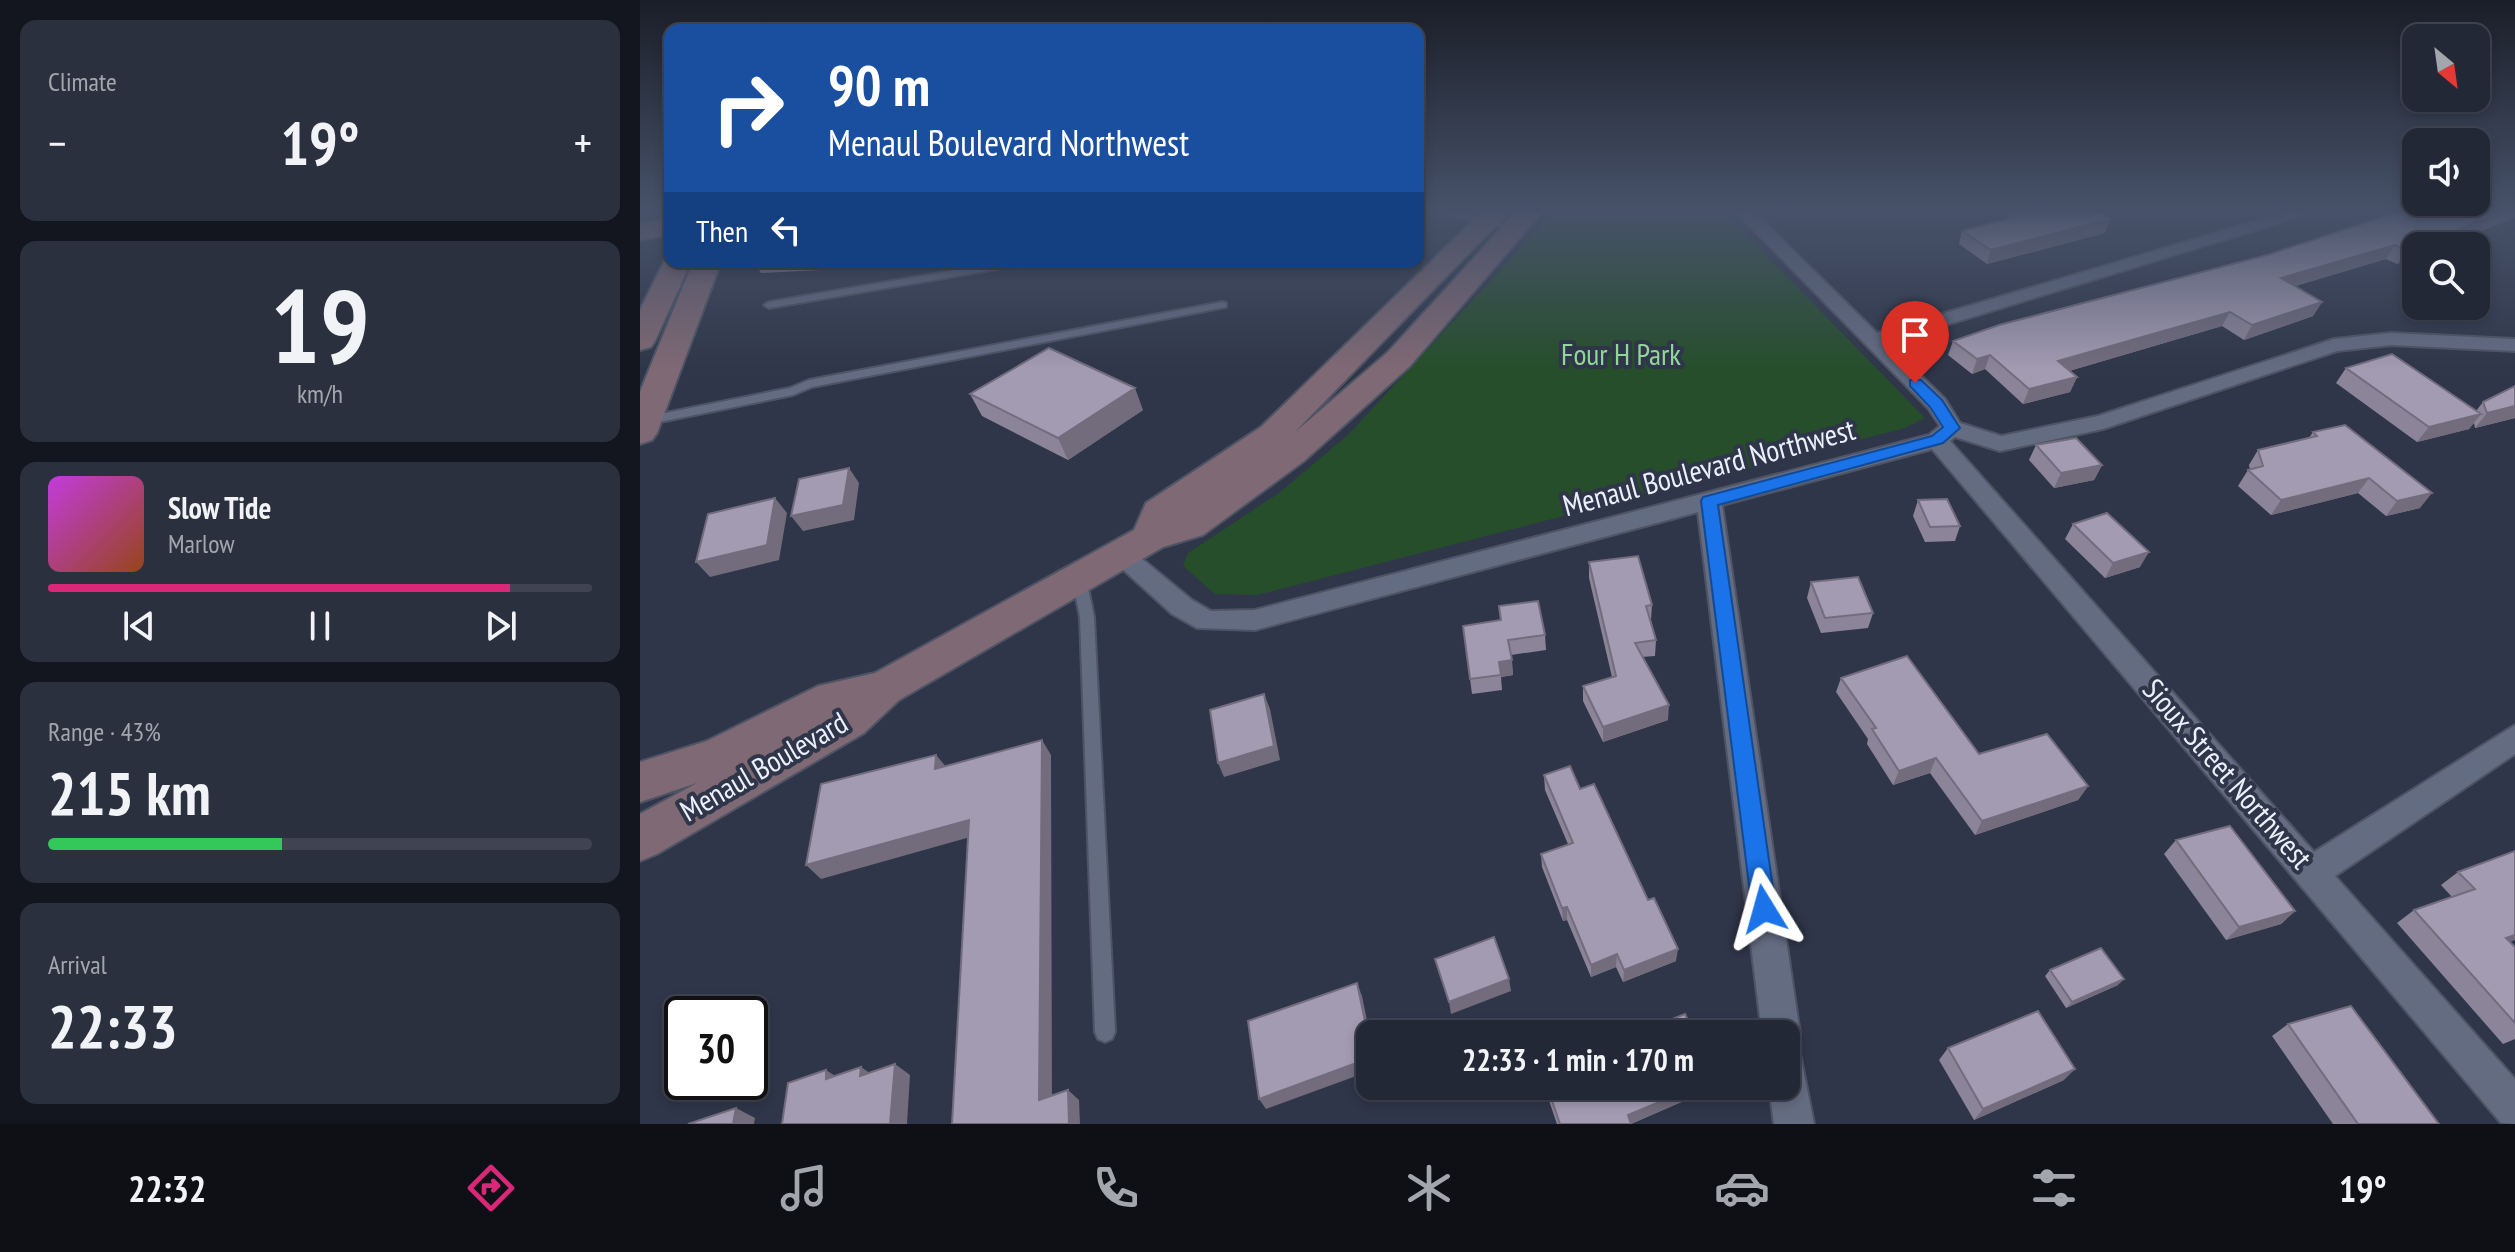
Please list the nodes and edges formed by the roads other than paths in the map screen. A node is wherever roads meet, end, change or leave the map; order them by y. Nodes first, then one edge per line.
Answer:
1 (1458, 264) edge
2 (1796, 264) edge
3 (2130, 264) edge
4 (674, 268) edge
5 (705, 268) edge
6 (986, 268) edge
7 (769, 305) dead end
8 (1222, 305) dead end
9 (640, 341) edge
10 (1872, 341) junction
11 (2515, 345) edge
12 (642, 425) edge
13 (1944, 434) junction
14 (1709, 501) junction
15 (1135, 546) junction
16 (1079, 577) junction
17 (884, 688) junction
18 (2515, 738) edge
19 (640, 782) edge
20 (640, 839) edge
21 (2313, 872) junction
22 (1779, 1020) edge
23 (1105, 1032) dead end
24 (1791, 1100) edge
25 (2515, 1109) edge
26 (1794, 1124) edge

1 - 15 main road
2 - 10 street, Sioux Street Northwest
3 - 10 street
4 - 9 main road
5 - 12 main road
6 - 7 lane
8 - 12 lane
10 - 13 street, Sioux Street Northwest
11 - 13 street
13 - 14 street, Menaul Boulevard Northwest
13 - 21 street, Sioux Street Northwest
14 - 15 street, Menaul Boulevard Northwest
14 - 22 street
15 - 16 main road, Menaul Boulevard
16 - 17 main road, Menaul Boulevard
16 - 23 lane
17 - 19 main road, Menaul Boulevard
17 - 20 main road, Menaul Boulevard
18 - 21 street
21 - 25 street, Sioux Street Northwest
24 - 26 street

